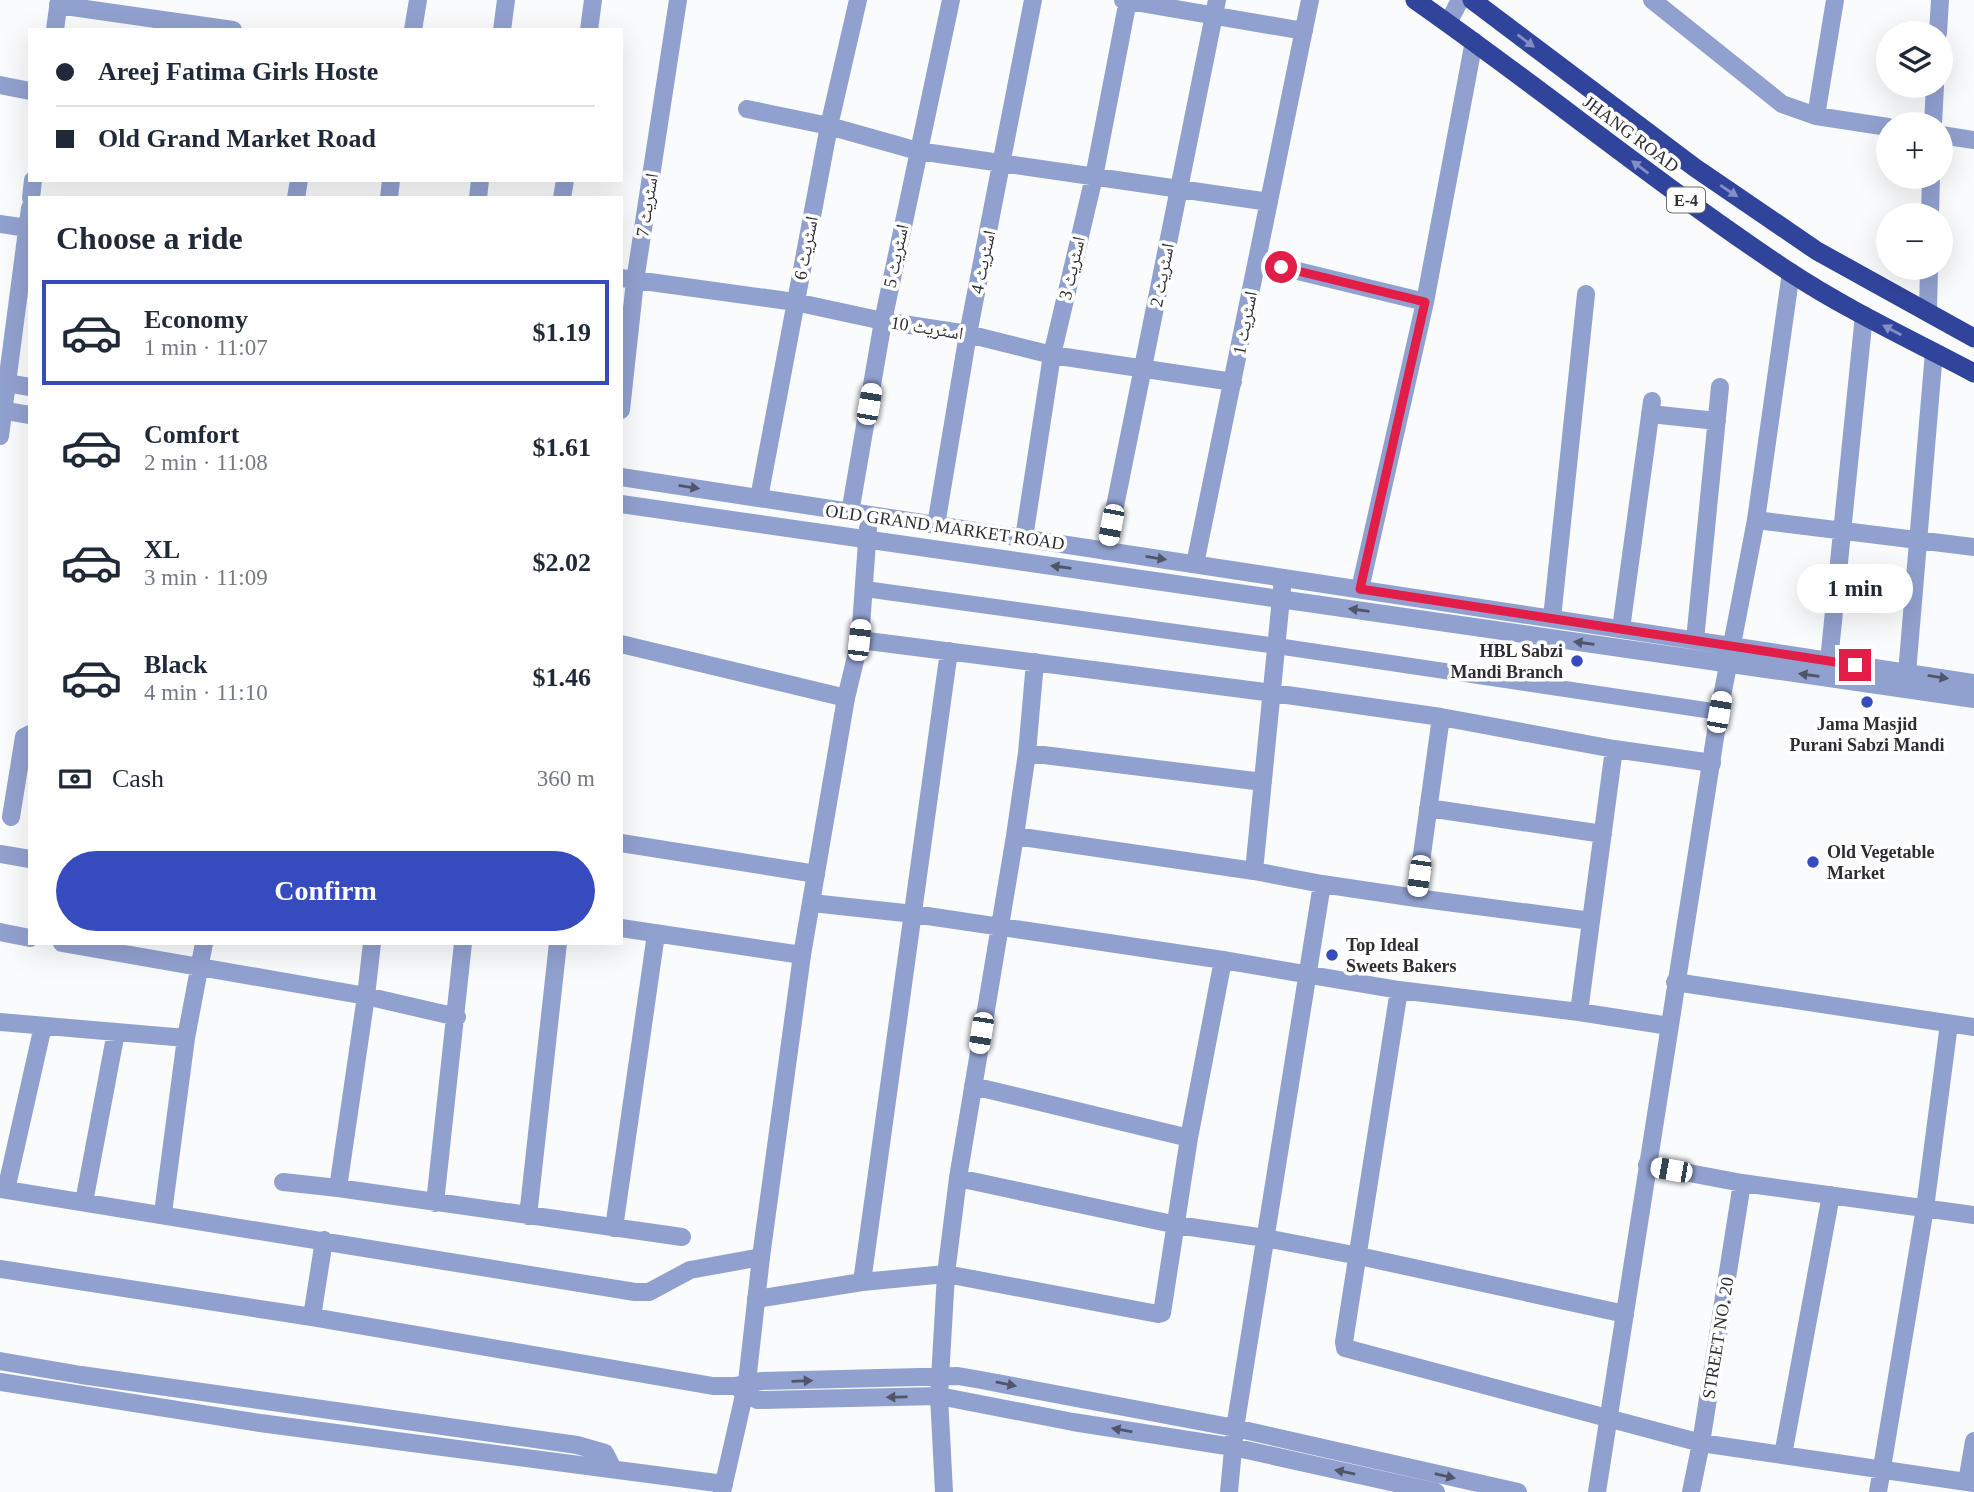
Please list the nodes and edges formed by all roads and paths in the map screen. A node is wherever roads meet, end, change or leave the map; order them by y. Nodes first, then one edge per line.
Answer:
1 (418, 0) edge
2 (506, 0) edge
3 (593, 0) edge
4 (678, 0) edge
5 (858, 0) edge
6 (951, 0) edge
7 (1033, 0) edge
8 (1126, 0) edge
9 (1310, 0) edge
10 (1415, 0) edge
11 (1460, 0) edge
12 (1472, 0) edge
13 (1652, 0) edge
14 (1835, 0) edge
15 (1940, 0) edge
16 (59, 3) edge
17 (1215, 8) edge
18 (1939, 21) edge
19 (1448, 23) junction
20 (55, 28) edge
21 (220, 28) edge
22 (413, 28) edge
23 (502, 28) edge
24 (589, 28) edge
25 (1304, 31) junction
26 (1474, 41) junction
27 (0, 85) edge
28 (28, 90) edge
29 (747, 109) dead end
30 (1816, 116) junction
31 (1876, 125) edge
32 (829, 126) junction
33 (1953, 137) edge
34 (1974, 140) edge
35 (918, 151) junction
36 (1003, 163) junction
37 (1094, 177) junction
38 (1179, 189) junction
39 (1269, 202) junction
40 (28, 221) edge
41 (0, 224) edge
42 (27, 228) junction
43 (1257, 261) junction
44 (1791, 272) junction
45 (628, 280) edge
46 (1929, 280) edge
47 (1586, 294) dead end
48 (795, 302) junction
49 (1425, 302) junction
50 (1928, 313) junction
51 (1864, 315) junction
52 (883, 321) junction
53 (968, 334) junction
54 (1974, 338) edge
55 (1934, 352) junction
56 (1052, 355) junction
57 (1143, 370) junction
58 (1974, 373) edge
59 (623, 374) edge
60 (1233, 382) junction
61 (4, 383) edge
62 (28, 387) edge
63 (1720, 387) dead end
64 (2, 411) edge
65 (28, 415) edge
66 (1717, 421) junction
67 (0, 436) edge
68 (623, 477) edge
69 (758, 498) junction
70 (623, 504) edge
71 (850, 513) junction
72 (870, 515) junction
73 (1756, 520) junction
74 (936, 525) junction
75 (1842, 530) junction
76 (1024, 538) junction
77 (866, 539) junction
78 (1918, 540) junction
79 (1974, 547) edge
80 (1106, 551) junction
81 (1195, 564) junction
82 (1283, 578) junction
83 (865, 589) junction
84 (1360, 589) junction
85 (1280, 598) junction
86 (1552, 618) junction
87 (1621, 629) junction
88 (859, 640) junction
89 (1695, 640) junction
90 (623, 644) edge
91 (1277, 646) junction
92 (948, 651) junction
93 (1731, 655) junction
94 (1829, 661) junction
95 (1035, 662) junction
96 (1907, 673) junction
97 (1974, 683) edge
98 (1273, 693) junction
99 (846, 698) junction
100 (1974, 699) edge
101 (1719, 712) junction
102 (1441, 717) junction
103 (28, 735) edge
104 (1614, 749) junction
105 (1027, 753) junction
106 (1712, 763) junction
107 (1263, 782) junction
108 (1428, 808) junction
109 (10, 817) dead end
110 (1603, 834) junction
111 (1015, 836) junction
112 (623, 844) edge
113 (0, 854) edge
114 (28, 859) edge
115 (1254, 871) junction
116 (816, 874) junction
117 (1322, 884) junction
118 (1416, 898) junction
119 (812, 903) junction
120 (914, 914) junction
121 (1591, 921) junction
122 (998, 927) junction
123 (623, 928) edge
124 (0, 933) edge
125 (656, 934) junction
126 (28, 938) edge
127 (74, 945) edge
128 (204, 945) edge
129 (372, 945) edge
130 (463, 945) edge
131 (558, 945) edge
132 (802, 955) junction
133 (1223, 960) junction
134 (200, 967) junction
135 (1307, 974) junction
136 (1675, 982) junction
137 (1399, 990) junction
138 (366, 996) junction
139 (1579, 1012) junction
140 (457, 1017) junction
141 (0, 1022) edge
142 (1949, 1024) junction
143 (43, 1026) junction
144 (1669, 1026) junction
145 (1974, 1027) edge
146 (116, 1032) junction
147 (186, 1038) junction
148 (973, 1086) junction
149 (1189, 1138) junction
150 (1647, 1165) junction
151 (958, 1178) junction
152 (283, 1182) dead end
153 (1742, 1183) junction
154 (338, 1188) junction
155 (3, 1189) edge
156 (1831, 1195) junction
157 (84, 1202) junction
158 (435, 1203) junction
159 (1925, 1208) junction
160 (163, 1213) junction
161 (1974, 1214) edge
162 (528, 1216) junction
163 (1177, 1226) junction
164 (614, 1228) junction
165 (682, 1237) dead end
166 (1265, 1238) junction
167 (324, 1240) junction
168 (1359, 1256) junction
169 (761, 1257) junction
170 (0, 1269) edge
171 (946, 1274) junction
172 (862, 1282) junction
173 (756, 1298) junction
174 (1625, 1314) junction
175 (312, 1317) junction
176 (0, 1361) edge
177 (939, 1377) junction
178 (0, 1382) edge
179 (742, 1388) junction
180 (939, 1396) junction
181 (264, 1401) junction
182 (1609, 1420) junction
183 (260, 1423) junction
184 (1235, 1428) junction
185 (1974, 1441) edge
186 (1702, 1443) junction
187 (1233, 1447) junction
188 (1783, 1455) junction
189 (1399, 1465) junction
190 (613, 1469) junction
191 (1882, 1469) junction
192 (1971, 1482) edge
193 (723, 1488) edge
194 (1395, 1488) edge
195 (944, 1492) edge
196 (1229, 1492) edge
197 (1436, 1492) edge
198 (1518, 1492) edge
199 (1597, 1492) edge
200 (1691, 1492) edge
201 (1878, 1492) edge

1 - 22 street
2 - 23 street
3 - 24 street
4 - 45 street, اسٹریٹ 7
5 - 32 street, اسٹریٹ 6
6 - 35 street, اسٹریٹ 5
7 - 36 street, اسٹریٹ 4
8 - 17 street
8 - 37 street, اسٹریٹ 3
9 - 25 street, اسٹریٹ 1
10 - 19 highway, JHANG ROAD / E-4
11 - 19 street
12 -> 50 highway, JHANG ROAD / E-4
13 - 30 street
14 - 30 street
15 - 18 street
16 - 20 street
16 - 21 street
17 - 25 street
17 - 38 street, اسٹریٹ 2
19 - 26 highway, JHANG ROAD / E-4
25 - 39 street, اسٹریٹ 1
44 -> 26 highway, JHANG ROAD / E-4
26 - 49 street
27 - 28 street
29 - 32 street
30 - 31 street
32 - 35 street
32 - 48 street, اسٹریٹ 6
33 - 34 street
35 - 36 street
35 - 52 street, اسٹریٹ 5
36 - 37 street
36 - 53 street, اسٹریٹ 4
37 - 38 street
37 - 56 street, اسٹریٹ 3
38 - 39 street
38 - 57 street, اسٹریٹ 2
39 - 43 street, اسٹریٹ 1
40 - 42 street
41 - 42 street
42 - 61 street
43 - 49 street
43 - 60 street, اسٹریٹ 1
44 - 51 highway, JHANG ROAD / E-4
44 - 73 street
45 - 48 street, اسٹریٹ 10
45 - 59 street, اسٹریٹ 7
46 - 50 street
47 - 86 street
48 - 52 street, اسٹریٹ 10
48 - 69 street, اسٹریٹ 6
49 - 84 street
50 - 54 highway, JHANG ROAD / E-4
55 -> 51 highway, JHANG ROAD / E-4
51 - 75 street
52 - 53 street, اسٹریٹ 10
52 - 71 street, اسٹریٹ 5
53 - 56 street, اسٹریٹ 10
53 - 74 street, اسٹریٹ 4
55 - 58 highway, JHANG ROAD / E-4
55 - 78 street
56 - 57 street, اسٹریٹ 10
56 - 76 street, اسٹریٹ 3
57 - 60 street, اسٹریٹ 10
57 - 80 street, اسٹریٹ 2
60 - 81 street, اسٹریٹ 1
61 - 62 street
61 - 64 street
63 - 66 street
64 - 65 street
64 - 67 street
66 - 87 street
66 - 89 street
68 -> 69 street, OLD GRAND MARKET ROAD
69 - 71 street, OLD GRAND MARKET ROAD
70 - 77 street, OLD GRAND MARKET ROAD
71 - 72 street, OLD GRAND MARKET ROAD
72 - 74 street, OLD GRAND MARKET ROAD
72 - 77 street
73 - 75 street
73 - 93 street
74 - 76 street, OLD GRAND MARKET ROAD
75 - 78 street
75 - 94 street
76 - 80 street, OLD GRAND MARKET ROAD
77 - 83 street
85 -> 77 street, OLD GRAND MARKET ROAD
78 - 79 street
78 - 96 street
80 -> 81 street, OLD GRAND MARKET ROAD
81 - 82 street, OLD GRAND MARKET ROAD
82 - 84 street, OLD GRAND MARKET ROAD
82 - 85 street
83 - 88 street
83 - 91 street
84 - 86 street, OLD GRAND MARKET ROAD
85 - 91 street
93 -> 85 street, OLD GRAND MARKET ROAD
86 - 87 street, OLD GRAND MARKET ROAD
87 - 89 street, OLD GRAND MARKET ROAD
88 - 92 street
88 - 99 street
89 - 93 street, OLD GRAND MARKET ROAD
90 - 99 street
91 - 98 street
91 - 101 street
92 - 95 street
92 - 120 street
93 - 94 street, OLD GRAND MARKET ROAD
100 -> 93 street, OLD GRAND MARKET ROAD
93 - 101 street
94 - 96 street, OLD GRAND MARKET ROAD
95 - 98 street
95 - 105 street
96 -> 97 street, OLD GRAND MARKET ROAD
98 - 102 street
98 - 107 street
99 - 116 street
101 - 106 street
102 - 104 street
102 - 108 street
103 - 109 street
104 - 106 street
104 - 110 street
105 - 107 street
105 - 111 street
106 - 136 street
107 - 115 street
108 - 110 street
108 - 118 street
110 - 121 street
111 - 115 street
111 - 122 street
112 - 116 street
113 - 114 street
115 - 117 street
116 - 119 street
117 - 118 street
117 - 135 street
118 - 121 street
119 - 120 street
119 - 132 street
120 - 122 street
120 - 172 street
121 - 139 street
122 - 133 street
122 - 148 street
123 - 125 street
124 - 126 street
125 - 132 street
125 - 164 street
127 - 134 street
128 - 134 street
129 - 138 street
130 - 140 street
131 - 162 street
132 - 169 street
133 - 135 street
133 - 149 street
134 - 138 street
134 - 147 street
135 - 137 street
135 - 166 street
136 - 142 street
136 - 144 street
137 - 139 street
137 - 168 street
138 - 140 street
138 - 154 street
139 - 144 street
140 - 158 street
141 - 143 street
142 - 145 street
142 - 159 street
143 - 146 street
143 - 155 street
144 - 150 street
146 - 147 street
146 - 157 street
147 - 160 street
148 - 149 street
148 - 151 street
149 - 163 street
150 - 153 street
150 - 174 street
151 - 163 street
151 - 171 street
152 - 154 street
153 - 156 street
153 - 186 street, STREET NO. 20
154 - 158 street
155 - 157 street
156 - 159 street
156 - 188 street
157 - 160 street
158 - 162 street
159 - 161 street
159 - 191 street
160 - 167 street
162 - 164 street
163 - 166 street
163 - 171 street
164 - 165 street
166 - 168 street
166 - 184 street
167 - 169 street
167 - 175 street
168 - 174 street
168 - 182 street
169 - 173 street
170 - 175 street
171 - 172 street
171 - 177 street
172 - 173 street
173 - 179 street
174 - 182 street
175 - 179 street
176 - 181 street
179 -> 177 street
177 - 180 street
177 -> 184 street
178 - 183 street
180 -> 179 street
179 - 193 street
187 -> 180 street
180 - 195 street
181 - 183 street
181 - 190 street
182 - 186 street
182 - 199 street
183 - 190 street
184 - 187 street
184 - 189 street
185 - 192 street
186 - 188 street
186 - 200 street, STREET NO. 20
194 -> 187 street
187 - 196 street
188 - 191 street
189 - 194 street
189 -> 198 street
190 - 193 street
191 - 192 street
191 - 201 street
194 - 197 street

